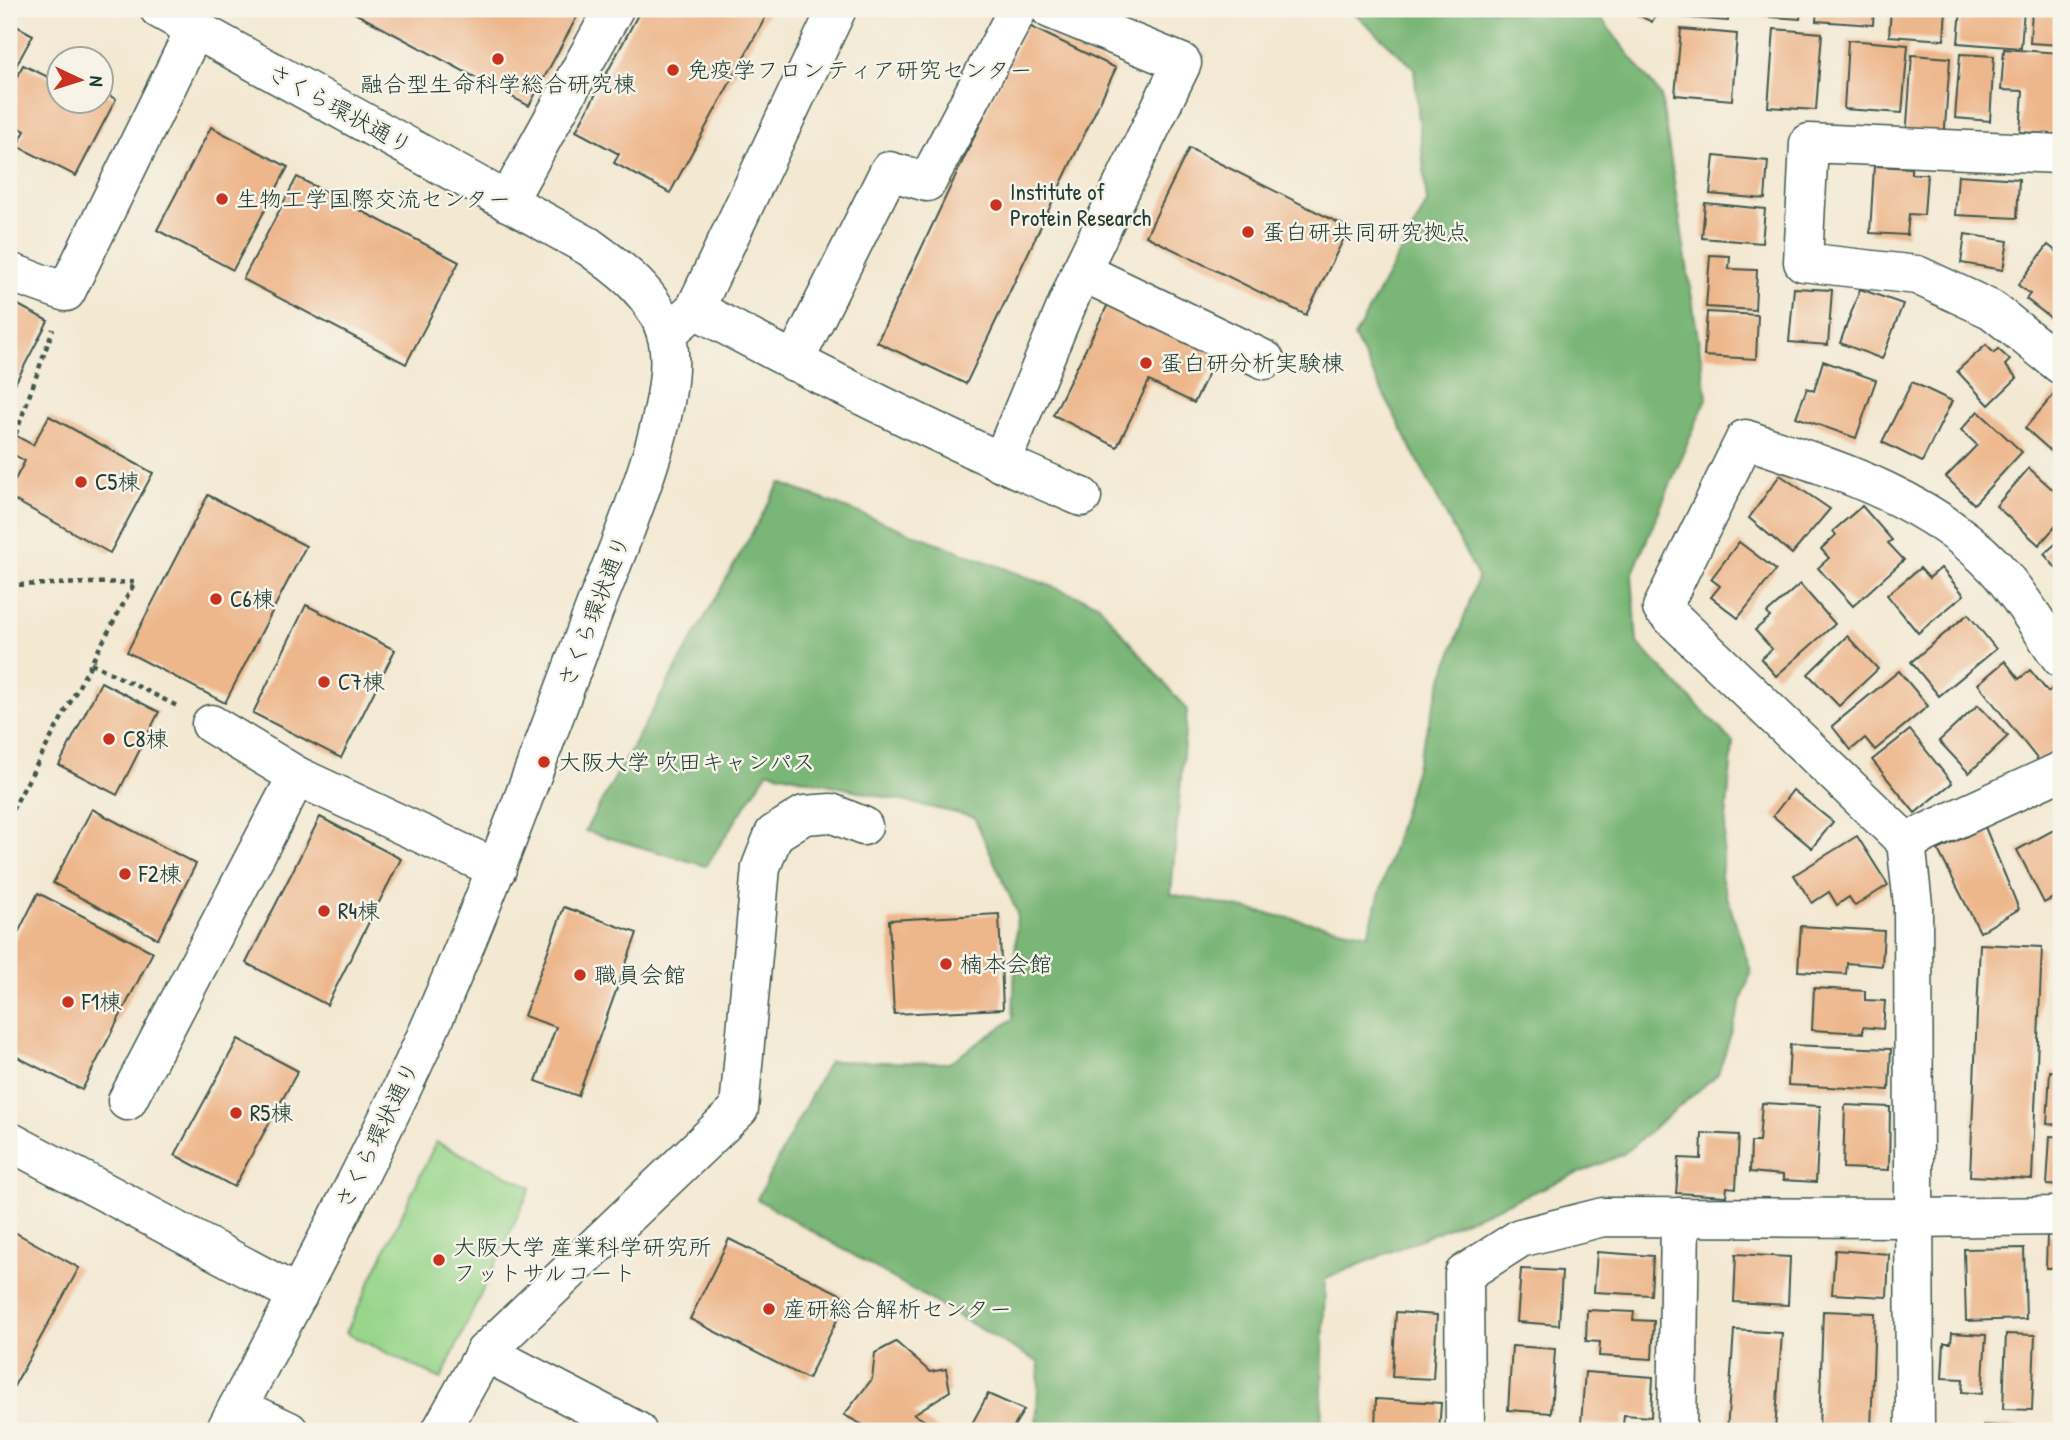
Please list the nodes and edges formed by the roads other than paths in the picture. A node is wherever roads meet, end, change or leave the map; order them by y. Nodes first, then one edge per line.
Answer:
1 (159, 9) edge
2 (614, 9) edge
3 (837, 9) edge
4 (1018, 9) edge
5 (1050, 9) edge
6 (195, 29) junction
7 (2061, 154) edge
8 (508, 202) junction
9 (1081, 271) junction
10 (9, 272) edge
11 (695, 309) junction
12 (666, 334) junction
13 (1265, 359) dead end
14 (794, 362) junction
15 (2061, 365) edge
16 (1001, 463) junction
17 (1082, 497) dead end
18 (2061, 658) edge
19 (211, 724) road end
20 (2061, 771) edge
21 (297, 776) junction
22 (863, 826) dead end
23 (1906, 842) junction
24 (497, 869) junction
25 (127, 1101) dead end
26 (9, 1140) edge
27 (2061, 1216) edge
28 (1680, 1217) junction
29 (1915, 1218) junction
30 (298, 1295) junction
31 (485, 1352) junction
32 (231, 1419) edge
33 (289, 1431) edge
34 (441, 1431) edge
35 (637, 1431) edge
36 (1465, 1431) edge
37 (1677, 1431) edge
38 (1915, 1431) edge

1 - 6 street, さくら環状通り
2 - 8 street
3 - 11 street
4 - 14 street
5 - 9 street
6 - 8 street, さくら環状通り
6 - 10 street
7 - 15 street
8 - 12 street, さくら環状通り
9 - 13 street
9 - 16 street
11 - 12 street
11 - 14 street
12 - 24 street, さくら環状通り
14 - 16 street
16 - 17 street
18 - 23 street
19 - 21 street
20 - 23 street
21 - 24 street
21 - 25 street
22 - 31 street
23 - 29 street
24 - 30 street, さくら環状通り
26 - 30 street
27 - 29 street
28 - 29 street
28 - 36 street
28 - 37 street
29 - 38 street
30 - 32 street, さくら環状通り
31 - 34 street
31 - 35 street
32 - 33 street

